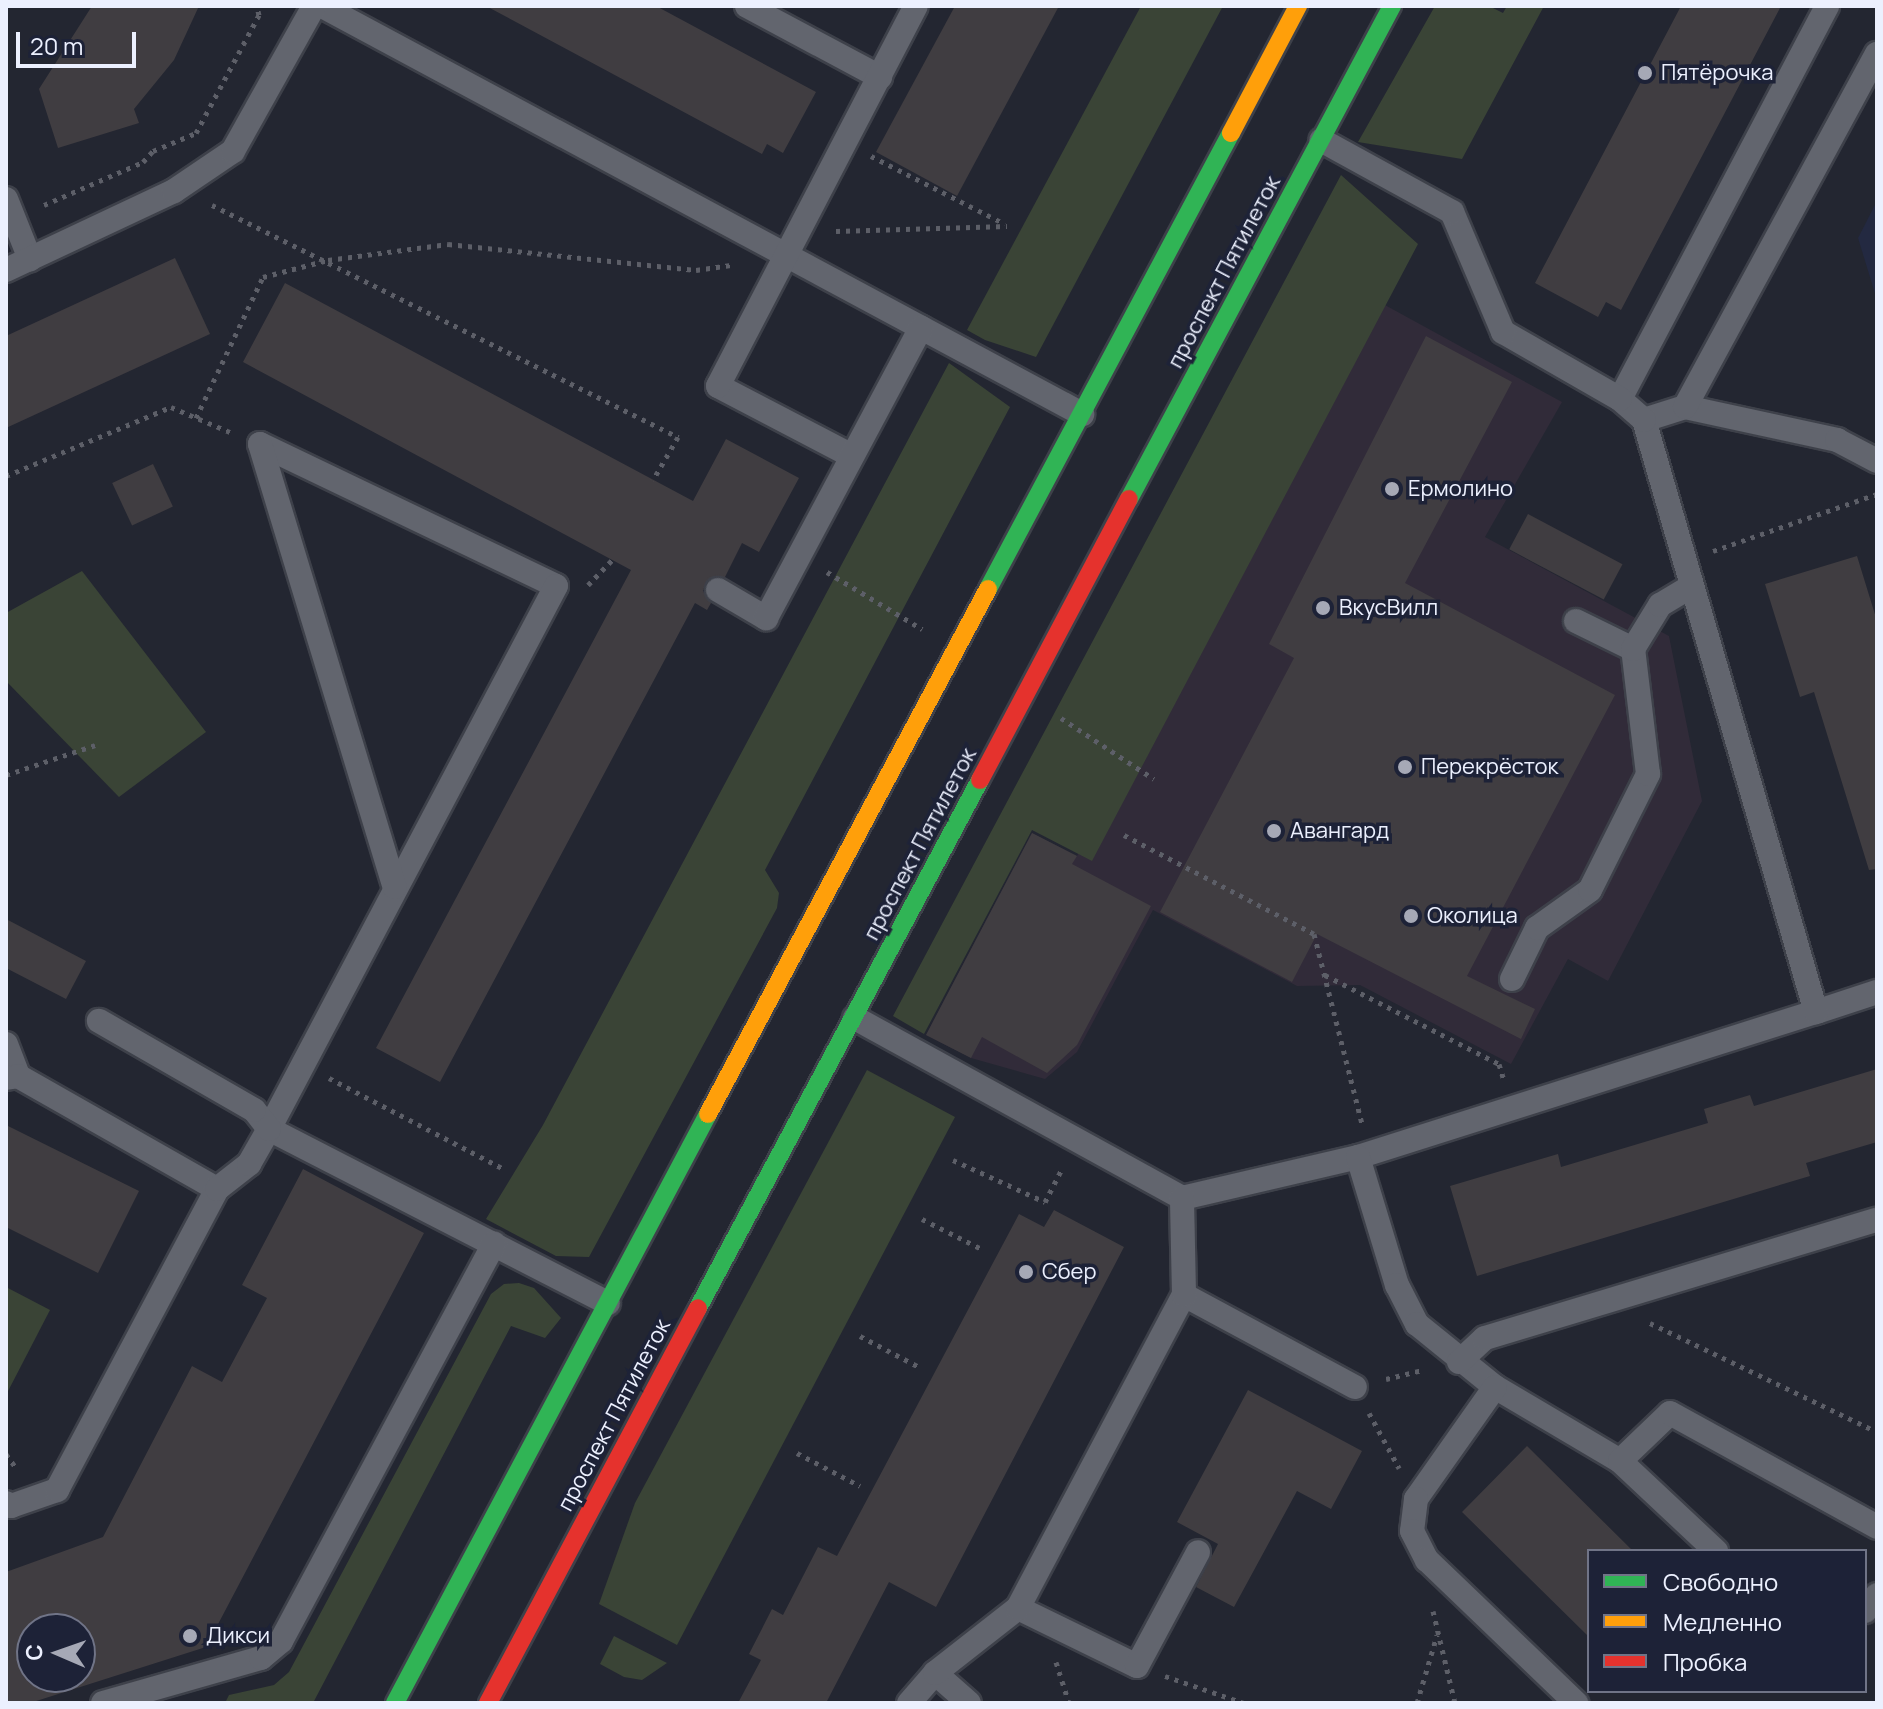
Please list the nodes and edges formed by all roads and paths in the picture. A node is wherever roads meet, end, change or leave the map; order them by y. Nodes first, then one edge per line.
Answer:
1 (257, 6) edge
2 (314, 6) edge
3 (322, 6) edge
4 (747, 6) edge
5 (916, 6) edge
6 (1298, 6) edge
7 (1392, 6) edge
8 (1827, 6) edge
9 (1877, 54) edge
10 (880, 77) junction
11 (1321, 140) junction
12 (846, 142) junction
13 (174, 191) junction
14 (10, 209) edge
15 (798, 232) junction
16 (786, 258) junction
17 (30, 259) junction
18 (328, 260) junction
19 (6, 270) edge
20 (921, 328) junction
21 (1620, 399) junction
22 (1685, 407) junction
23 (1082, 414) junction
24 (196, 418) junction
25 (1644, 420) junction
26 (260, 444) junction
27 (852, 456) junction
28 (1877, 461) edge
29 (6, 476) edge
30 (653, 480) dead end
31 (1877, 494) edge
32 (613, 559) dead end
33 (1685, 560) junction
34 (1692, 586) junction
35 (718, 590) dead end
36 (585, 592) dead end
37 (1576, 621) dead end
38 (1633, 649) junction
39 (95, 745) dead end
40 (6, 775) edge
41 (1124, 835) dead end
42 (395, 887) junction
43 (1325, 975) junction
44 (1512, 979) dead end
45 (1877, 992) edge
46 (1816, 1012) junction
47 (855, 1018) junction
48 (99, 1021) dead end
49 (6, 1044) edge
50 (335, 1064) dead end
51 (12, 1077) edge
52 (1513, 1108) junction
53 (269, 1129) junction
54 (1078, 1140) junction
55 (1358, 1157) junction
56 (953, 1160) dead end
57 (502, 1168) dead end
58 (217, 1189) junction
59 (1182, 1198) junction
60 (922, 1219) dead end
61 (1877, 1220) edge
62 (494, 1244) junction
63 (984, 1250) dead end
64 (1184, 1295) junction
65 (608, 1303) junction
66 (1609, 1303) junction
67 (860, 1336) dead end
68 (1459, 1362) junction
69 (921, 1368) dead end
70 (1355, 1387) junction
71 (1495, 1387) junction
72 (1877, 1432) edge
73 (797, 1453) dead end
74 (1620, 1461) junction
75 (860, 1486) dead end
76 (1416, 1499) junction
77 (6, 1503) edge
78 (1877, 1527) edge
79 (1714, 1549) edge
80 (1198, 1552) dead end
81 (1427, 1560) junction
82 (1018, 1608) junction
83 (1437, 1635) junction
84 (1137, 1666) junction
85 (935, 1673) junction
86 (103, 1703) edge
87 (395, 1703) edge
88 (488, 1703) edge
89 (909, 1703) edge
90 (969, 1703) edge
91 (1244, 1703) edge
92 (1417, 1703) edge
93 (1455, 1703) edge
94 (1576, 1703) edge

1 - 14 path
2 - 13 lane
3 - 16 lane
4 - 10 lane
5 - 10 lane
6 - 23 street
7 - 11 street, проспект Пятилеток
8 - 21 lane
9 - 22 lane
10 - 12 lane
11 - 21 lane
11 - 47 street, проспект Пятилеток
12 - 15 lane
12 - 15 path
13 - 17 lane
13 - 18 path
14 - 17 lane
15 - 16 lane
16 - 18 path
16 - 20 lane
16 - 27 lane
17 - 19 lane
18 - 24 path
18 - 30 path
20 - 23 lane
20 - 27 lane
21 - 25 lane
22 - 25 lane
22 - 28 lane
23 - 65 street
24 - 26 path
24 - 29 path
25 - 33 lane
26 - 42 lane
26 - 42 lane
27 - 35 lane
31 - 33 path
32 - 36 path
33 - 34 lane
34 - 38 lane
34 - 46 lane
37 - 38 lane
38 - 44 lane
39 - 40 path
41 - 43 path
42 - 53 lane
43 - 52 path
43 - 55 path
45 - 46 lane
46 - 52 lane
47 - 54 lane
47 - 88 street, проспект Пятилеток
48 - 53 lane
49 - 51 lane
50 - 57 path
51 - 58 lane
52 - 55 lane
53 - 58 lane
53 - 62 lane
54 - 56 path
54 - 59 lane
55 - 59 lane
55 - 68 lane
58 - 77 lane
59 - 64 lane
60 - 63 path
61 - 66 lane
62 - 65 lane
62 - 86 lane
64 - 70 lane
64 - 82 lane
65 - 87 street
66 - 68 lane
66 - 72 path
67 - 69 path
68 - 70 path
68 - 71 lane
70 - 76 path
71 - 74 lane
71 - 76 lane
73 - 75 path
74 - 78 lane
74 - 79 lane
76 - 81 lane
80 - 84 lane
81 - 83 path
81 - 94 lane
82 - 84 lane
82 - 85 lane
83 - 92 path
83 - 93 path
84 - 91 path
85 - 89 lane
85 - 90 lane

